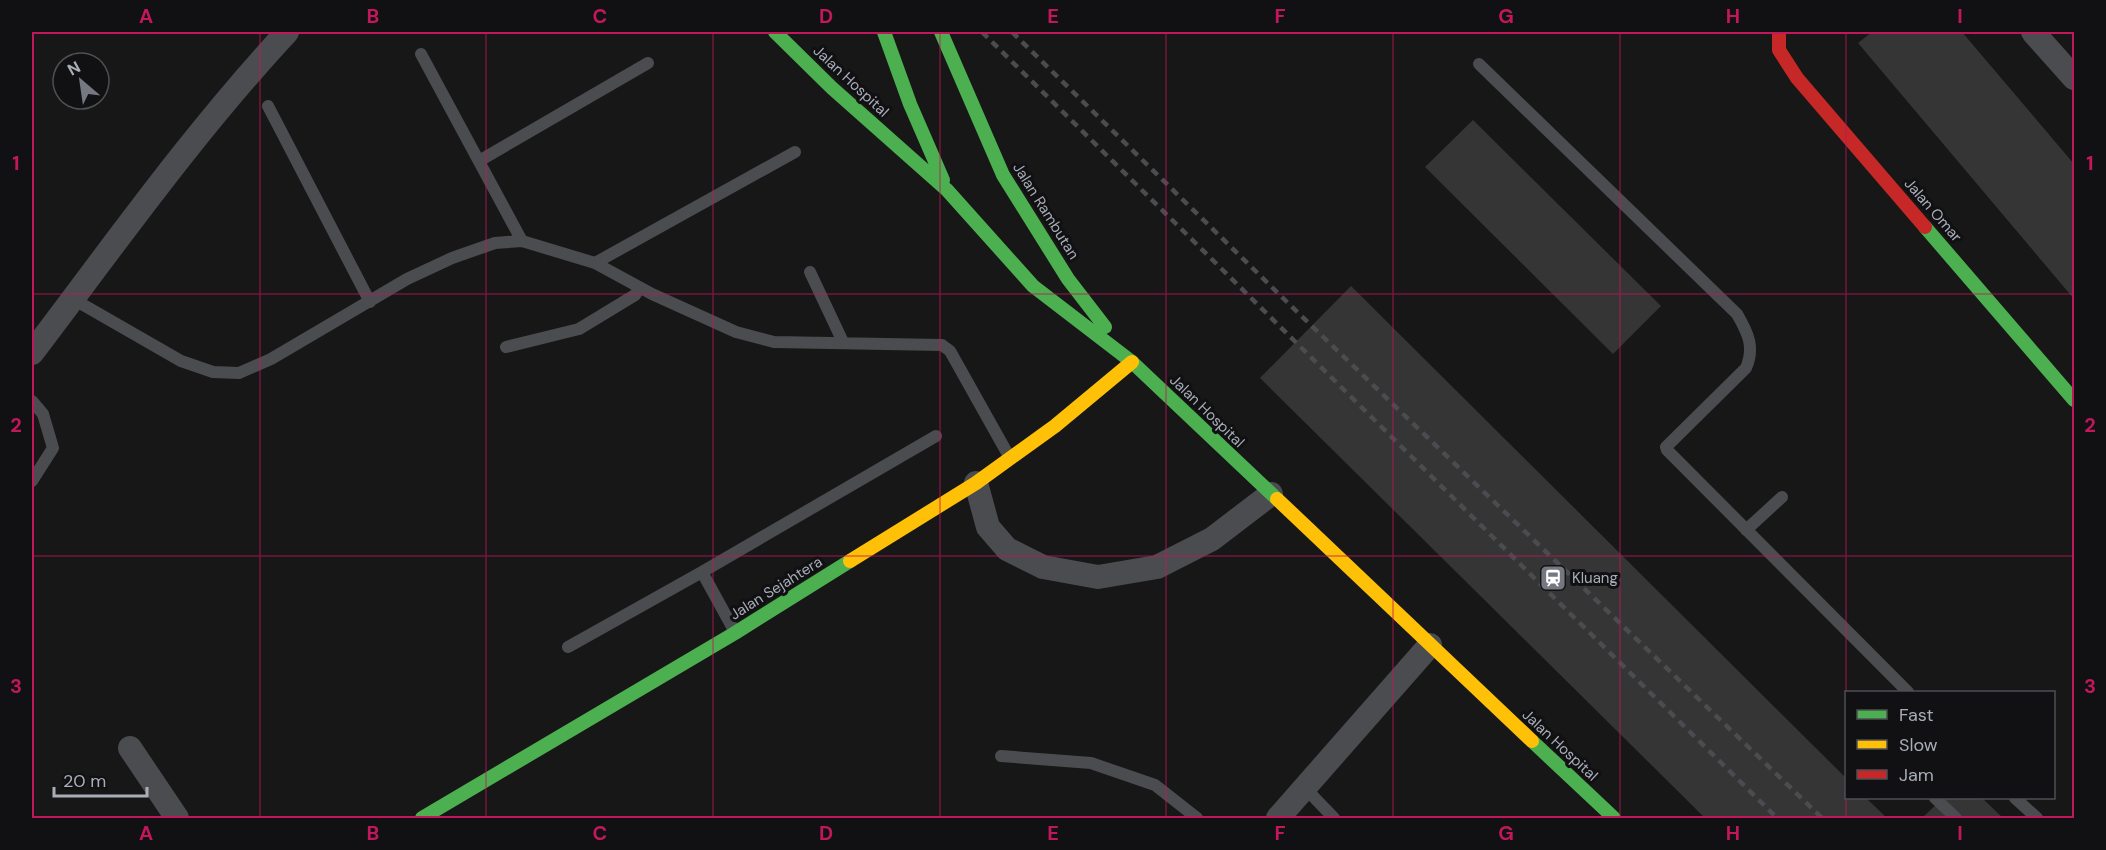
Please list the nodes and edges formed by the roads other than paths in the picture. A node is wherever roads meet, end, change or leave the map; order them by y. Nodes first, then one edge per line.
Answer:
1 (286, 32) edge
2 (775, 32) edge
3 (884, 32) edge
4 (941, 32) edge
5 (1773, 33) edge
6 (2040, 34) edge
7 (421, 54) dead end
8 (648, 63) dead end
9 (1479, 64) dead end
10 (2074, 78) edge
11 (268, 106) dead end
12 (795, 153) dead end
13 (479, 161) junction
14 (947, 190) junction
15 (522, 241) junction
16 (595, 263) junction
17 (810, 272) dead end
18 (640, 288) junction
19 (72, 299) junction
20 (370, 302) junction
21 (843, 342) junction
22 (506, 347) dead end
23 (32, 353) edge
24 (1132, 362) junction
25 (2074, 400) edge
26 (32, 401) edge
27 (936, 436) dead end
28 (1011, 458) junction
29 (32, 481) edge
30 (976, 483) junction
31 (1270, 494) junction
32 (1782, 497) dead end
33 (1746, 530) junction
34 (702, 572) junction
35 (735, 633) junction
36 (1430, 645) junction
37 (568, 647) dead end
38 (1906, 691) edge
39 (130, 748) dead end
40 (1001, 756) dead end
41 (1305, 788) junction
42 (1936, 799) edge
43 (2016, 799) edge
44 (177, 819) edge
45 (422, 819) edge
46 (1197, 819) edge
47 (1278, 819) edge
48 (1334, 819) edge
49 (1614, 819) edge
50 (1956, 819) edge
51 (2037, 819) edge

1 - 19 street
2 - 14 street, Jalan Hospital
3 - 14 street
4 - 24 street, Jalan Rambutan
5 - 25 street, Jalan Omar
6 - 10 street
7 - 13 lane
8 - 13 lane
9 - 33 lane
11 - 20 lane
12 - 16 lane
13 - 15 lane
14 - 24 street, Jalan Hospital
15 - 16 lane
15 - 20 lane
16 - 18 lane
17 - 21 lane
18 - 21 lane
18 - 22 lane
19 - 20 lane
19 - 23 street
21 - 28 lane
24 - 28 street, Jalan Sejahtera
24 - 31 street, Jalan Hospital
26 - 29 lane
27 - 34 lane
28 - 30 street, Jalan Sejahtera
30 - 31 street
30 - 35 street, Jalan Sejahtera
31 - 36 street, Jalan Hospital
32 - 33 lane
33 - 38 lane
34 - 35 lane
34 - 37 lane
35 - 45 street, Jalan Sejahtera
36 - 41 street
36 - 49 street, Jalan Hospital
39 - 44 street
40 - 46 lane
41 - 47 street
41 - 48 lane
42 - 50 lane
43 - 51 lane

